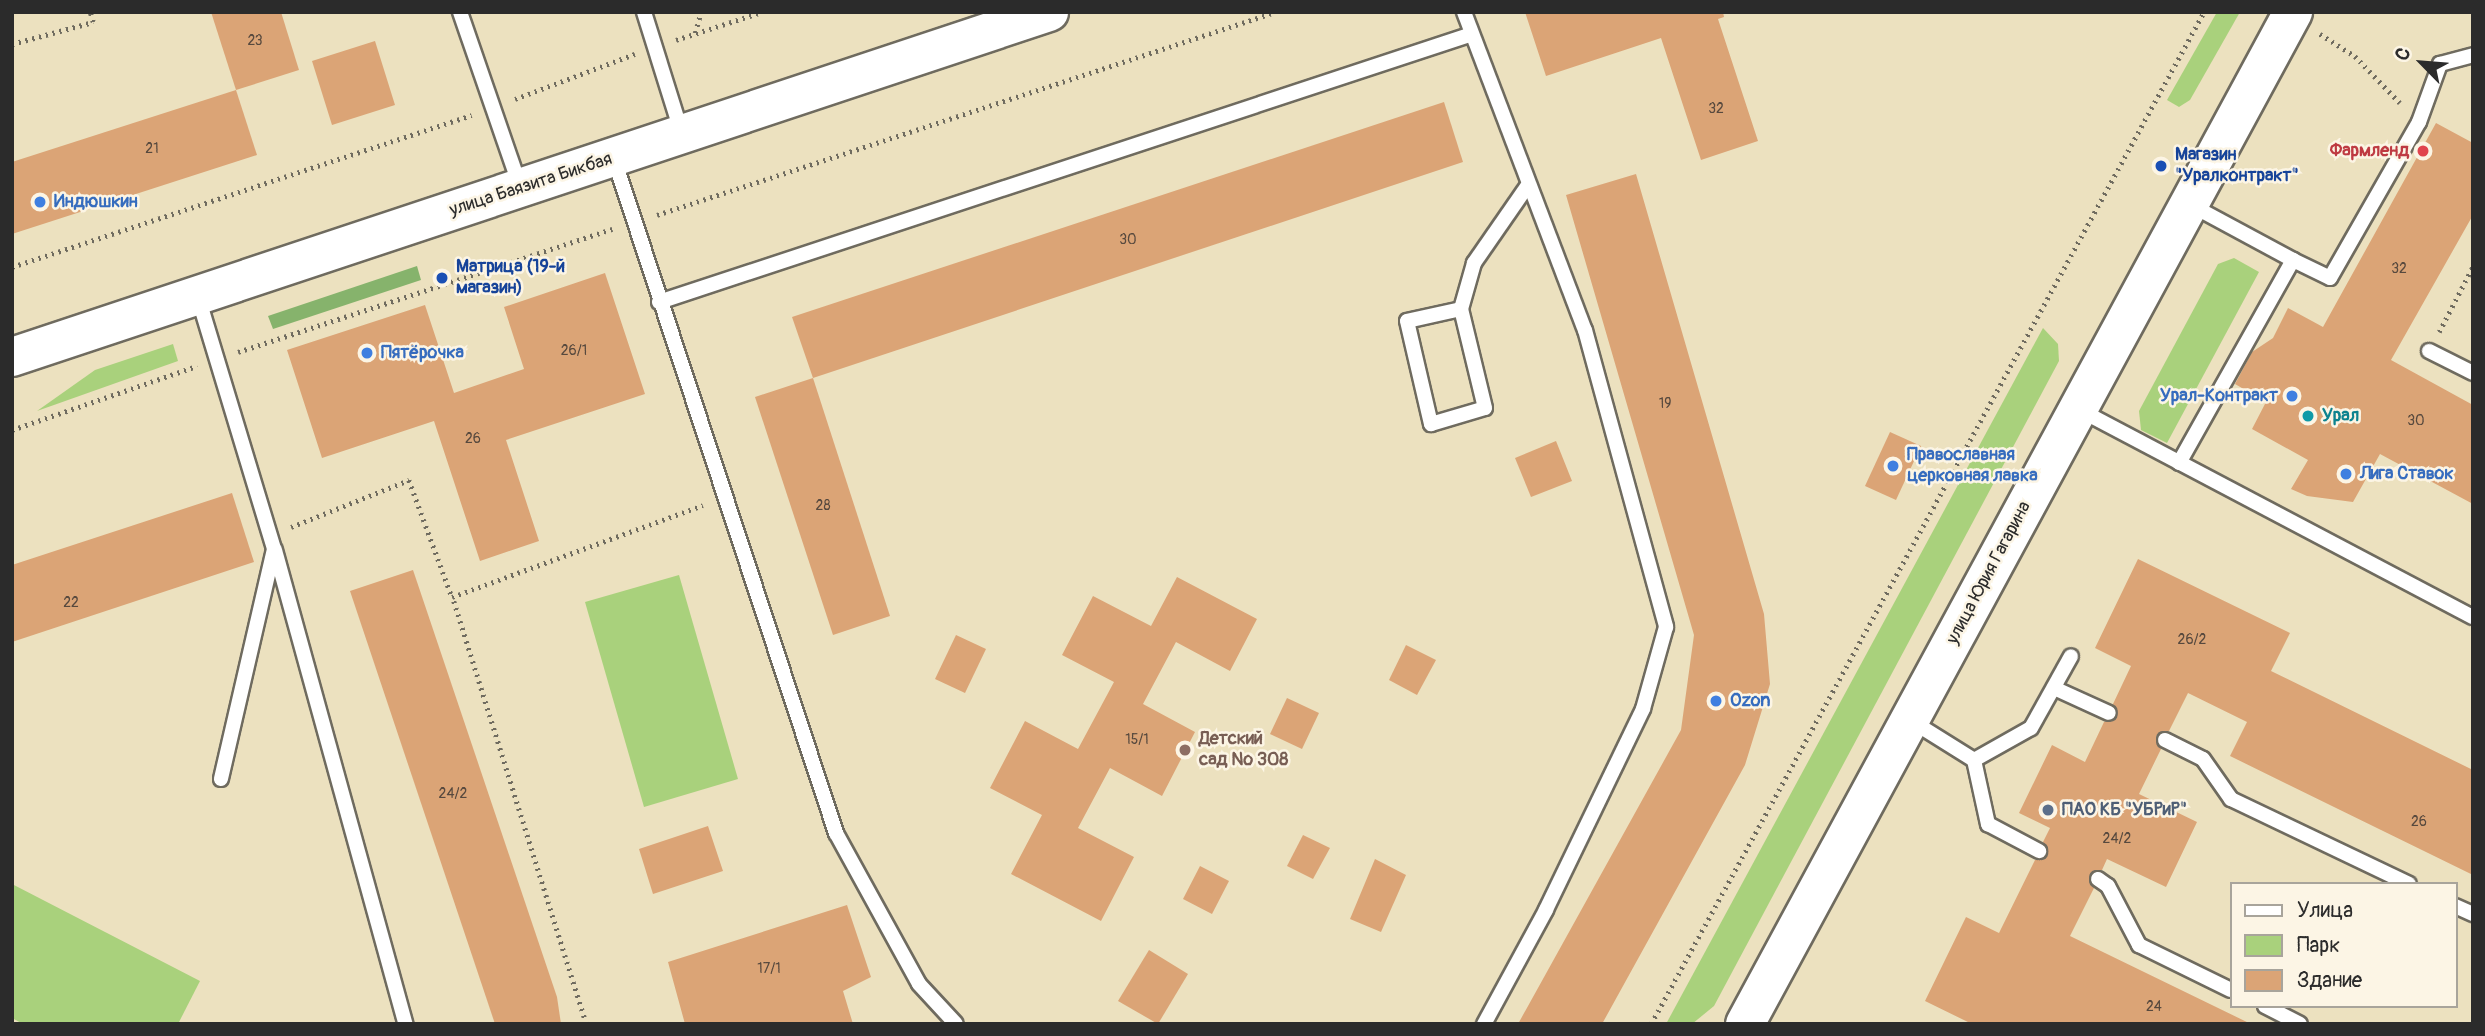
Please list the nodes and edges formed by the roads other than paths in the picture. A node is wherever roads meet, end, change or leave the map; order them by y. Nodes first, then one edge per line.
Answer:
1 (460, 12) edge
2 (643, 12) edge
3 (1049, 12) edge
4 (1464, 12) edge
5 (2291, 15) edge
6 (1469, 35) junction
7 (2473, 54) edge
8 (682, 135) junction
9 (614, 158) junction
10 (1528, 185) junction
11 (521, 189) junction
12 (2189, 204) junction
13 (2293, 260) junction
14 (198, 296) junction
15 (659, 302) junction
16 (1461, 309) junction
17 (2429, 351) road end
18 (12, 357) edge
19 (2473, 373) edge
20 (2078, 410) junction
21 (2179, 463) junction
22 (272, 542) junction
23 (2473, 617) edge
24 (2071, 656) dead end
25 (2054, 688) junction
26 (2109, 713) dead end
27 (1910, 720) junction
28 (2165, 740) dead end
29 (1974, 760) junction
30 (221, 779) dead end
31 (2039, 850) dead end
32 (2098, 878) dead end
33 (2405, 882) edge
34 (2457, 907) edge
35 (2473, 914) edge
36 (2230, 990) edge
37 (2268, 1008) edge
38 (406, 1024) edge
39 (956, 1024) edge
40 (1484, 1024) edge
41 (1745, 1024) edge
42 (2300, 1024) edge

1 - 11 lane
2 - 8 lane
3 - 8 main road, улица Баязита Бикбая
4 - 6 lane
5 - 12 main road, улица Юрия Гагарина
6 - 10 lane
6 - 15 lane
7 - 13 lane
8 - 9 main road, улица Баязита Бикбая
9 - 11 main road, улица Баязита Бикбая
9 - 15 lane
10 - 16 lane
10 - 40 lane
11 - 14 main road, улица Баязита Бикбая
12 - 13 lane
12 - 20 main road, улица Юрия Гагарина
13 - 21 lane
14 - 18 main road, улица Баязита Бикбая
14 - 22 lane
15 - 39 lane
16 - 16 lane
17 - 19 lane
20 - 21 lane
20 - 27 main road, улица Юрия Гагарина
21 - 23 lane
22 - 30 lane
22 - 38 lane
24 - 25 lane
25 - 26 lane
25 - 29 lane
27 - 29 lane
27 - 41 main road, улица Юрия Гагарина
28 - 33 lane
29 - 31 lane
32 - 36 lane
34 - 35 lane
37 - 42 lane

